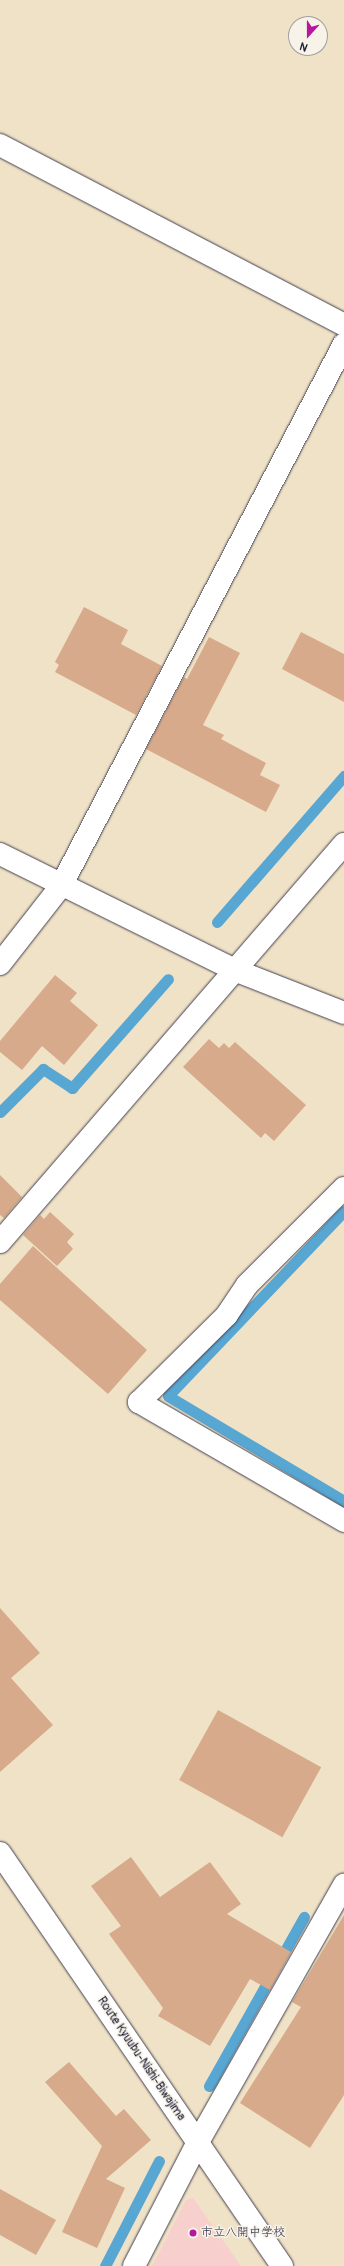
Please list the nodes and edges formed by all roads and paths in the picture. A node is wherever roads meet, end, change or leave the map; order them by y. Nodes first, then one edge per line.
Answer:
1 (0, 145) edge
2 (344, 325) edge
3 (344, 344) edge
4 (344, 844) edge
5 (0, 854) edge
6 (61, 886) junction
7 (0, 964) edge
8 (237, 971) junction
9 (344, 1013) edge
10 (344, 1188) edge
11 (0, 1242) edge
12 (344, 1520) edge
13 (0, 1853) edge
14 (344, 1885) edge
15 (198, 2142) junction
16 (134, 2266) edge
17 (282, 2266) edge

1 - 2 street
3 - 6 street
4 - 8 street
5 - 6 street
6 - 7 street
6 - 8 street
8 - 9 street
8 - 11 street
10 - 12 street
13 - 15 street, Route Kyuubu-Nishi-Biwajima
14 - 15 street
15 - 16 street
15 - 17 street, Route Kyuubu-Nishi-Biwajima

